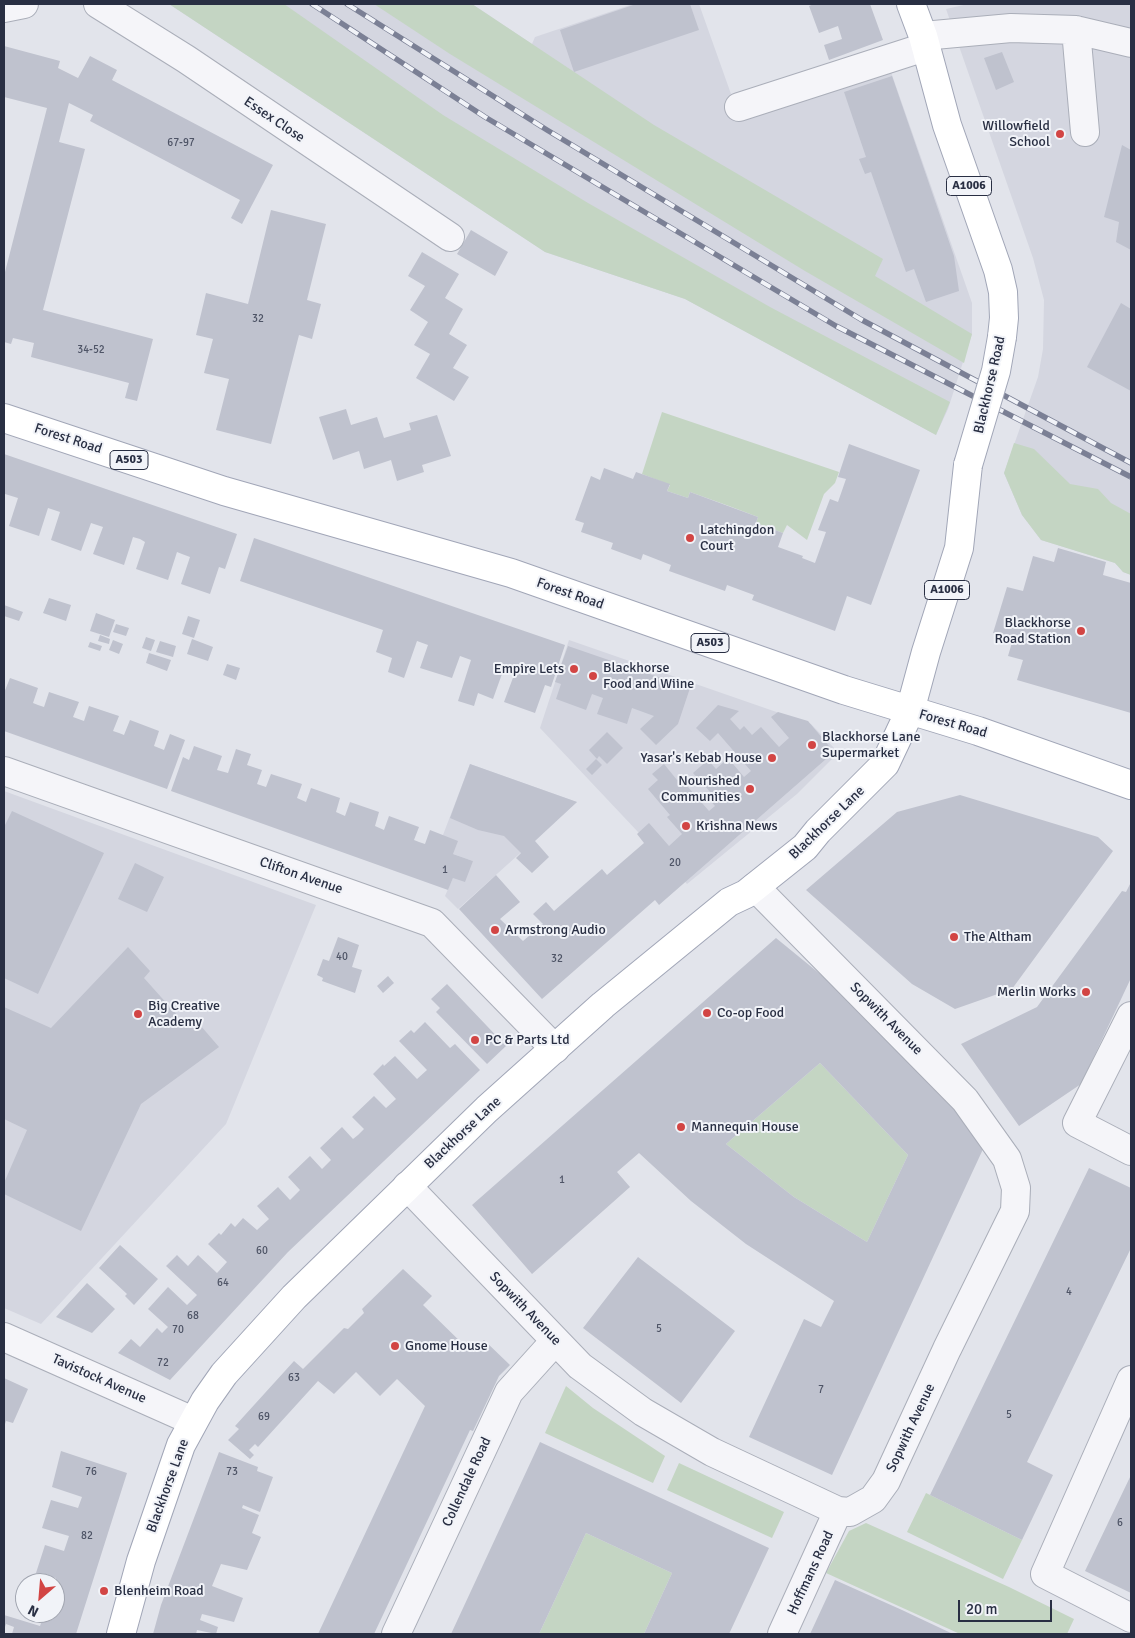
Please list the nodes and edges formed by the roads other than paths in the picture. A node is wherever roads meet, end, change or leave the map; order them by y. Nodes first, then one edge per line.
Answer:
1 (24, 4) edge
2 (98, 4) edge
3 (911, 4) edge
4 (4, 8) edge
5 (1076, 30) junction
6 (924, 42) junction
7 (1131, 42) edge
8 (739, 107) dead end
9 (1086, 132) dead end
10 (450, 237) dead end
11 (4, 418) edge
12 (910, 711) junction
13 (4, 771) edge
14 (1131, 785) edge
15 (755, 887) junction
16 (1131, 1016) edge
17 (555, 1049) junction
18 (1131, 1151) edge
19 (407, 1186) junction
20 (4, 1337) edge
21 (555, 1342) junction
22 (1131, 1380) edge
23 (193, 1421) junction
24 (838, 1512) junction
25 (1131, 1618) edge
26 (121, 1634) edge
27 (396, 1634) edge
28 (782, 1634) edge

1 - 4 street
2 - 10 street, Essex Close
3 - 6 main road, Blackhorse Road / A1006
5 - 6 street
5 - 7 street
5 - 9 street
6 - 8 street
6 - 12 main road, Blackhorse Road / A1006, bridge
11 - 12 main road, Forest Road / A503
12 - 14 main road, Forest Road / A503
12 - 15 main road, Blackhorse Lane
13 - 17 street, Clifton Avenue
15 - 17 main road, Blackhorse Lane
15 - 24 street, Sopwith Avenue
16 - 18 street
17 - 19 main road, Blackhorse Lane
19 - 21 street, Sopwith Avenue
19 - 23 main road, Blackhorse Lane
20 - 23 street, Tavistock Avenue
21 - 24 street, Sopwith Avenue
21 - 27 street, Collendale Road
22 - 25 street
23 - 26 main road, Blackhorse Lane
24 - 28 street, Hoffmans Road

